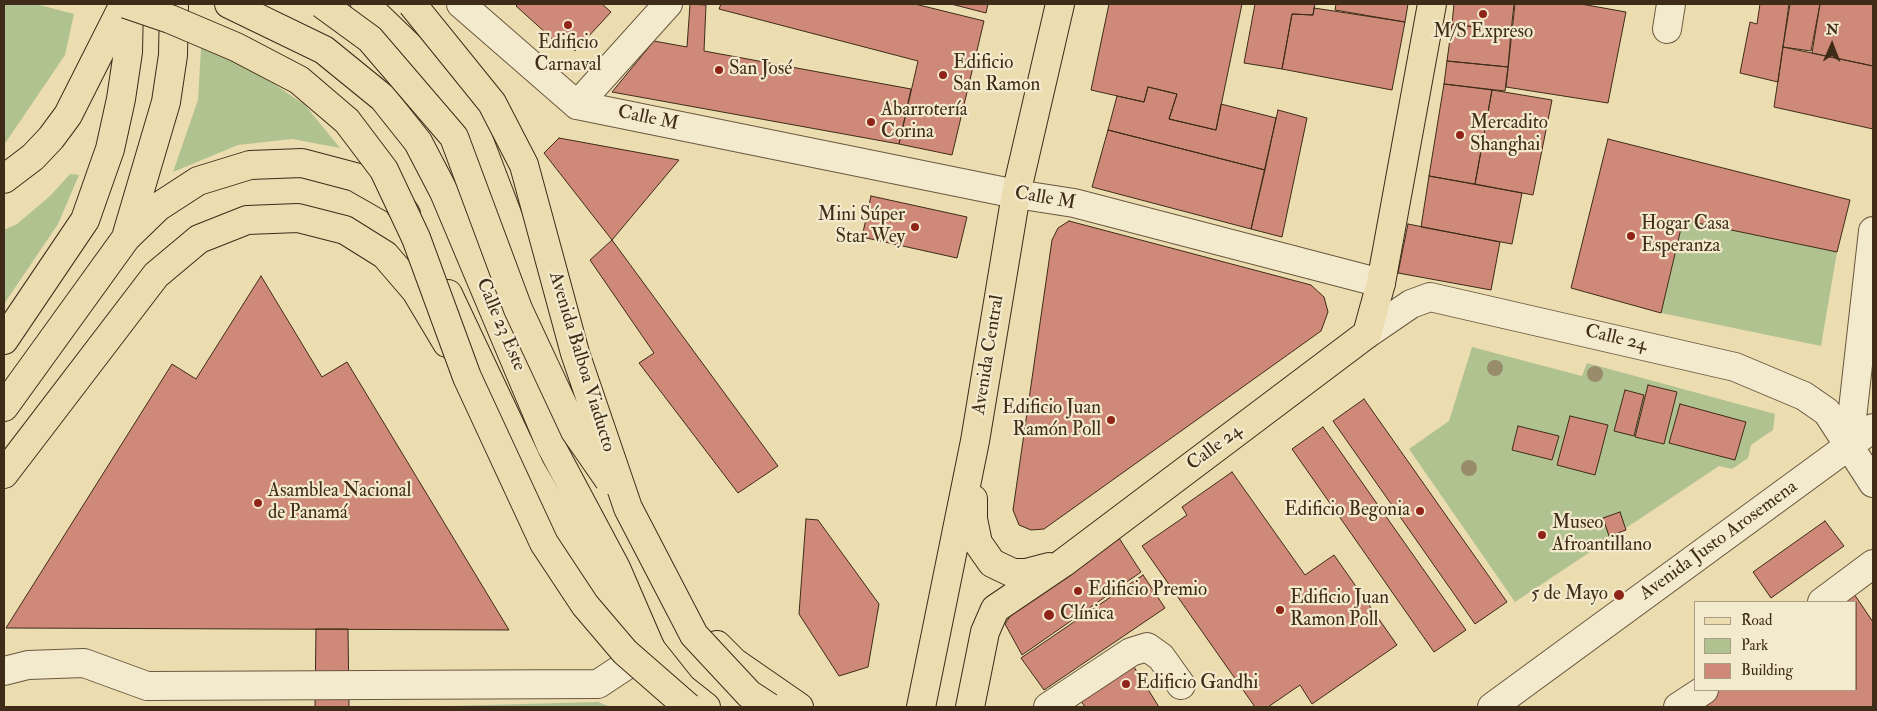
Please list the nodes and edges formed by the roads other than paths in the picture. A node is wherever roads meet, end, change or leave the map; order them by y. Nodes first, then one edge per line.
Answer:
1 (126, 4) edge
2 (174, 4) edge
3 (229, 4) edge
4 (322, 4) edge
5 (365, 4) edge
6 (412, 4) edge
7 (461, 4) edge
8 (668, 4) edge
9 (1060, 4) edge
10 (1432, 4) edge
11 (576, 105) junction
12 (4, 179) edge
13 (1016, 194) junction
14 (1873, 231) edge
15 (126, 238) junction
16 (1381, 283) junction
17 (1367, 334) junction
18 (4, 340) edge
19 (467, 377) junction
20 (4, 407) edge
21 (1873, 428) edge
22 (975, 441) junction
23 (1849, 445) junction
24 (4, 474) edge
25 (1873, 483) edge
26 (628, 508) junction
27 (1063, 563) junction
28 (1873, 564) edge
29 (1823, 601) edge
30 (651, 649) junction
31 (4, 671) edge
32 (976, 678) junction
33 (926, 679) junction
34 (1181, 685) dead end
35 (1702, 691) edge
36 (416, 696) edge
37 (688, 707) edge
38 (706, 707) edge
39 (769, 707) edge
40 (799, 707) edge
41 (904, 707) edge
42 (921, 707) edge
43 (970, 707) edge
44 (987, 707) edge
45 (1048, 707) edge
46 (1492, 707) edge
47 (1678, 707) edge

1 - 12 main road
1 - 18 main road
1 - 19 main road, bridge
2 - 15 main road
3 - 30 main road, Calle 23 Este
4 - 26 main road, bridge
5 - 40 main road
6 - 26 main road, Avenida Balboa Viaducto, bridge
7 - 11 street, Calle M
8 - 11 street
9 - 13 main road, Avenida Central
10 - 16 main road
11 - 13 street, Calle M
13 - 16 street, Calle M
13 - 22 main road, Avenida Central
14 - 23 street
15 - 20 main road
15 - 30 main road
16 - 17 main road
17 - 23 street, Calle 24
17 - 27 main road, Calle 24
19 - 24 main road, bridge
19 - 37 main road, bridge
21 - 23 street, Avenida Justo Arosemena
22 - 27 main road
22 - 33 main road, Avenida Central
23 - 25 street, Calle 24
23 - 46 street, Avenida Justo Arosemena
26 - 39 main road, Avenida Balboa Viaducto, bridge
27 - 32 main road, Calle 24
28 - 29 street
30 - 36 street
30 - 38 main road, Calle 23 Este
31 - 36 street
32 - 43 main road, Calle 24
32 - 44 main road
33 - 41 main road
33 - 42 main road, Avenida Central
34 - 45 street
35 - 47 street

